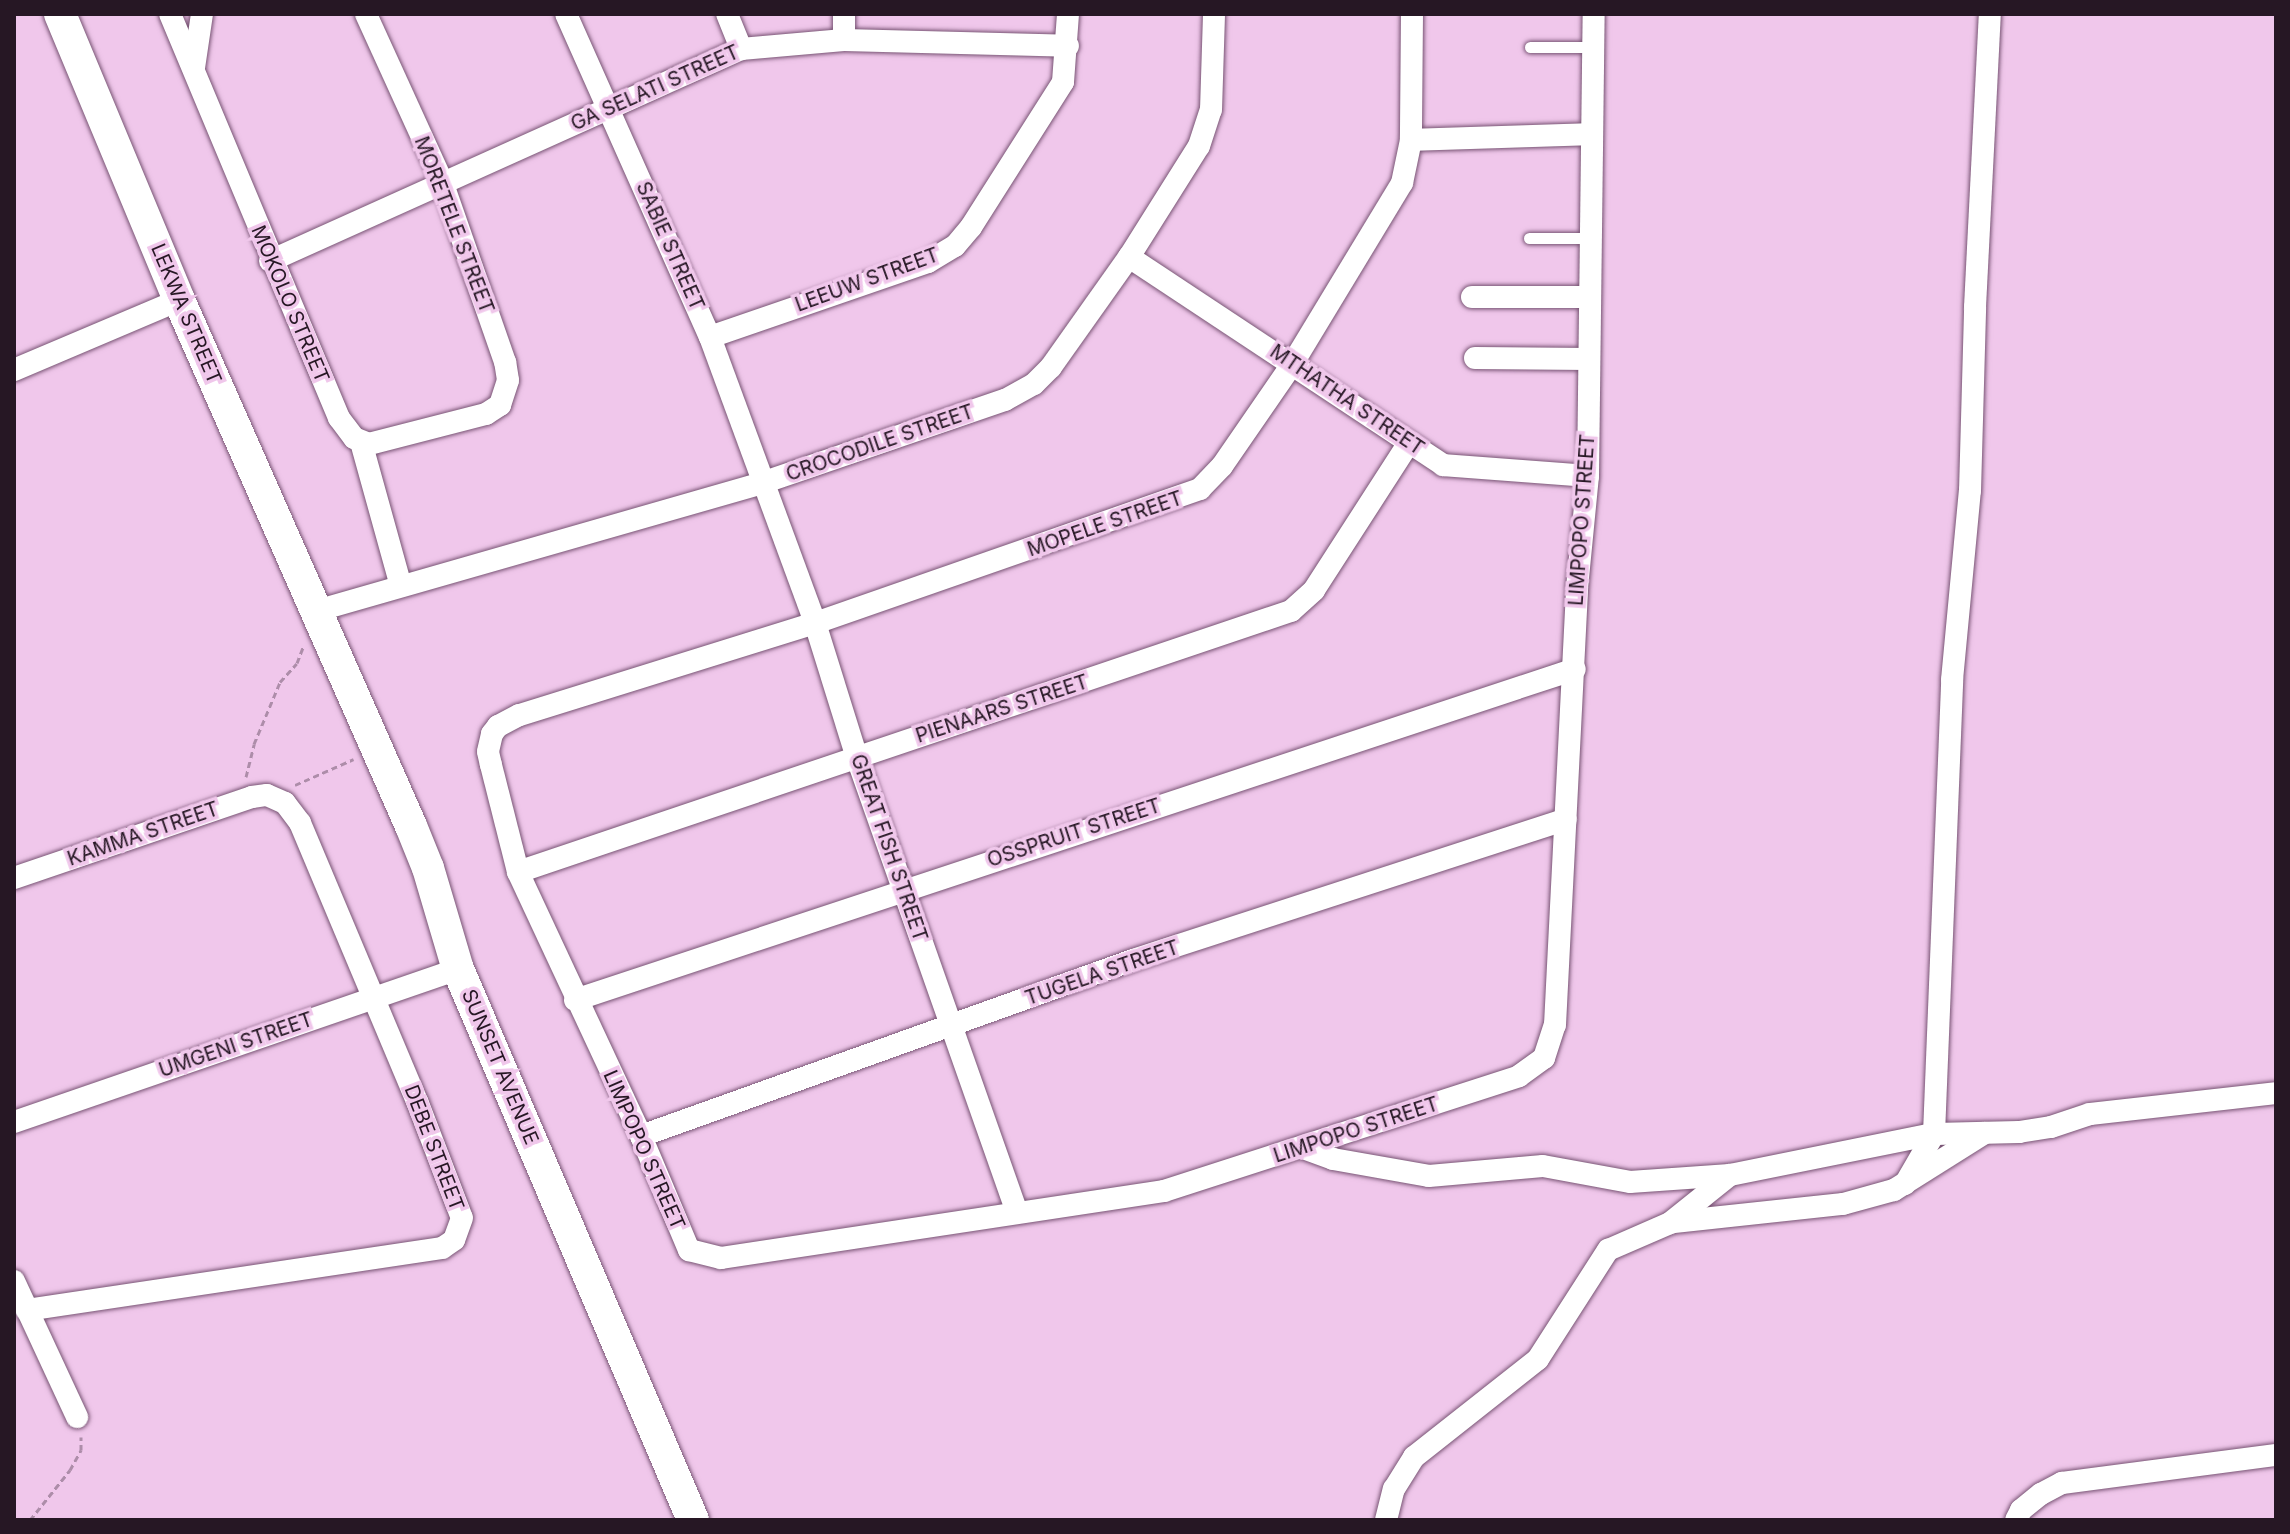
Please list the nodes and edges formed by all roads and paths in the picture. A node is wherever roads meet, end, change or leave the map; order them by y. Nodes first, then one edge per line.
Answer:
1 (60, 14) edge
2 (170, 14) edge
3 (202, 14) edge
4 (366, 14) edge
5 (566, 14) edge
6 (727, 14) edge
7 (844, 14) edge
8 (1068, 14) edge
9 (1214, 14) edge
10 (1412, 14) edge
11 (1594, 14) edge
12 (1990, 14) edge
13 (844, 40) junction
14 (1068, 46) junction
15 (1530, 47) dead end
16 (1593, 47) junction
17 (741, 49) junction
18 (194, 69) junction
19 (609, 107) junction
20 (1592, 134) junction
21 (1411, 140) junction
22 (442, 181) junction
23 (1529, 238) dead end
24 (1591, 238) junction
25 (1129, 257) junction
26 (270, 261) junction
27 (1472, 297) dead end
28 (1590, 297) junction
29 (179, 300) junction
30 (710, 337) junction
31 (1475, 358) dead end
32 (1589, 359) junction
33 (1293, 363) junction
34 (14, 370) edge
35 (361, 442) junction
36 (1408, 444) junction
37 (1588, 476) junction
38 (762, 483) junction
39 (401, 586) junction
40 (316, 611) junction
41 (815, 623) junction
42 (1575, 669) junction
43 (498, 726) joint
44 (378, 749) junction
45 (857, 758) junction
46 (274, 796) junction
47 (240, 800) junction
48 (1566, 819) junction
49 (518, 872) junction
50 (14, 878) edge
51 (903, 890) junction
52 (458, 969) junction
53 (373, 997) junction
54 (575, 1000) junction
55 (951, 1026) junction
56 (2276, 1093) edge
57 (14, 1122) edge
58 (1986, 1132) junction
59 (1934, 1134) junction
60 (641, 1136) junction
61 (1303, 1148) junction
62 (1730, 1175) junction
63 (1905, 1184) junction
64 (1017, 1212) junction
65 (1670, 1223) junction
66 (14, 1281) edge
67 (25, 1323) edge
68 (77, 1417) joint
69 (2276, 1455) edge
70 (30, 1520) edge
71 (693, 1520) edge
72 (1386, 1520) edge
73 (2016, 1520) edge

1 - 29 street, LEKWA STREET
2 - 18 street, MOKOLO STREET
3 - 18 street
4 - 22 street, MORETELE STREET
5 - 19 street, SABIE STREET
6 - 17 street
7 - 13 street
8 - 14 street, LEEUW STREET
9 - 25 street, CROCODILE STREET
10 - 21 street, MOPELE STREET
11 - 16 street, LIMPOPO STREET
12 - 59 street
13 - 14 street, GA SELATI STREET
13 - 17 street, GA SELATI STREET
14 - 30 street, LEEUW STREET
15 - 16 lane
16 - 20 street, LIMPOPO STREET
17 - 19 street, GA SELATI STREET
18 - 26 street, MOKOLO STREET
19 - 22 street, GA SELATI STREET
19 - 30 street, SABIE STREET
20 - 21 street
20 - 24 street, LIMPOPO STREET
21 - 33 street, MOPELE STREET
22 - 26 street, GA SELATI STREET
22 - 35 street, MORETELE STREET
23 - 24 lane
24 - 28 street, LIMPOPO STREET
25 - 33 street, MTHATHA STREET
25 - 38 street, CROCODILE STREET
26 - 35 street, MOKOLO STREET
27 - 28 street
28 - 32 street, LIMPOPO STREET
29 - 34 street
29 - 40 street, LEKWA STREET
30 - 38 street, SABIE STREET
31 - 32 street
32 - 37 street, LIMPOPO STREET
33 - 36 street, MTHATHA STREET
33 - 41 street, MOPELE STREET
35 - 39 street
36 - 37 street, MTHATHA STREET
36 - 45 street, PIENAARS STREET
37 - 42 street, LIMPOPO STREET
38 - 39 street, CROCODILE STREET
38 - 41 street, GREAT FISH STREET
39 - 40 street, CROCODILE STREET
40 - 44 street, SUNSET AVENUE
40 - 47 path
41 - 43 street, MOPELE STREET
41 - 45 street, GREAT FISH STREET
42 - 48 street, LIMPOPO STREET
42 - 51 street, OSSPRUIT STREET
43 - 49 street, LIMPOPO STREET
44 - 46 path
44 - 52 street, SUNSET AVENUE
45 - 49 street, PIENAARS STREET
45 - 51 street, GREAT FISH STREET
46 - 47 street, KAMMA STREET
46 - 53 street, DEBE STREET
47 - 50 street, KAMMA STREET
48 - 55 street, TUGELA STREET
48 - 61 street, LIMPOPO STREET
49 - 54 street, LIMPOPO STREET
51 - 54 street, OSSPRUIT STREET
51 - 55 street, GREAT FISH STREET
52 - 53 street, UMGENI STREET
52 - 71 street, SUNSET AVENUE
53 - 57 street, UMGENI STREET
53 - 67 street, DEBE STREET
54 - 60 street, LIMPOPO STREET
55 - 60 street, TUGELA STREET
55 - 64 street, GREAT FISH STREET
56 - 58 street
58 - 59 street
58 - 63 street
59 - 62 street
59 - 63 street
60 - 64 street, LIMPOPO STREET
61 - 62 street
61 - 64 street, LIMPOPO STREET
62 - 65 street
63 - 65 street
65 - 72 street
66 - 67 street
67 - 68 street
68 - 70 path
69 - 73 street

